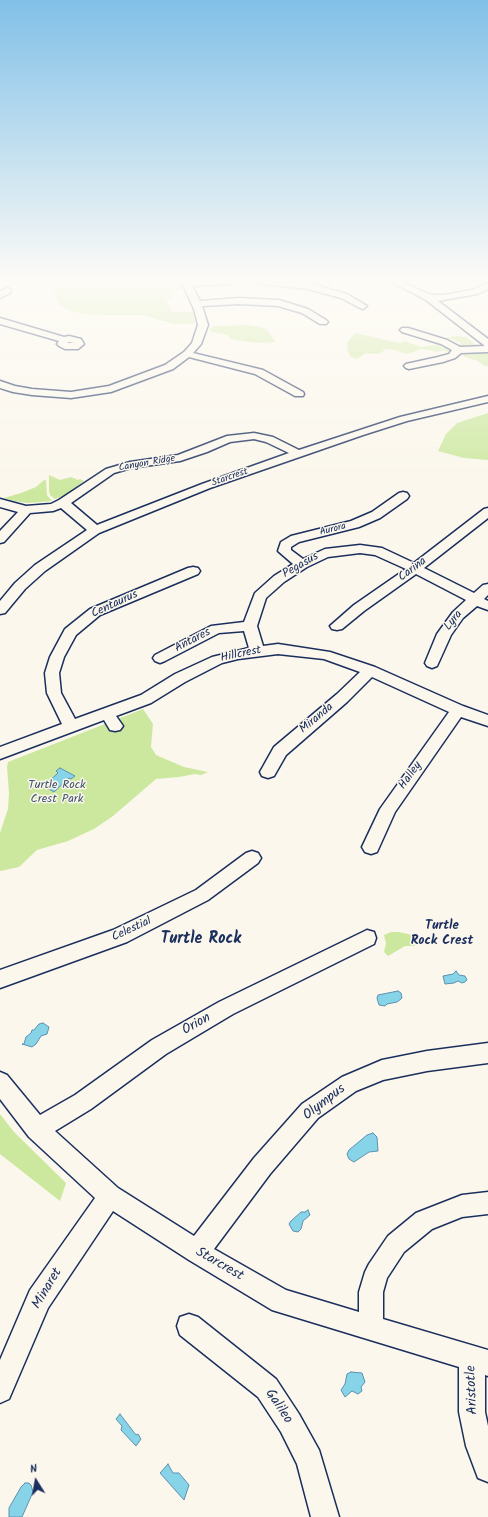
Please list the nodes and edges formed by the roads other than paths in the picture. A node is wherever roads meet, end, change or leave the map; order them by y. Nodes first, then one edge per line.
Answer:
1 (456, 352) edge
2 (187, 354) joint
3 (408, 366) dead end
4 (0, 384) edge
5 (300, 394) dead end
6 (488, 399) edge
7 (298, 454) junction
8 (403, 496) dead end
9 (0, 503) edge
10 (63, 503) junction
11 (26, 510) junction
12 (488, 512) edge
13 (95, 530) junction
14 (0, 539) edge
15 (302, 564) junction
16 (415, 569) junction
17 (193, 571) dead end
18 (488, 588) edge
19 (473, 600) junction
20 (488, 606) edge
21 (0, 610) edge
22 (250, 626) junction
23 (337, 626) dead end
24 (257, 651) junction
25 (160, 658) dead end
26 (432, 663) dead end
27 (370, 670) junction
28 (458, 710) junction
29 (488, 720) edge
30 (72, 727) junction
31 (0, 754) edge
32 (268, 772) dead end
33 (371, 847) dead end
34 (252, 858) dead end
35 (367, 938) dead end
36 (0, 979) edge
37 (488, 1053) edge
38 (0, 1082) edge
39 (37, 1130) junction
40 (110, 1196) junction
41 (488, 1203) edge
42 (197, 1252) junction
43 (189, 1326) dead end
44 (371, 1328) junction
45 (480, 1360) edge
46 (0, 1390) edge
47 (488, 1468) edge
48 (326, 1517) edge

1 - 3 street
2 - 4 street
2 - 5 street
6 - 7 street, Starcrest
7 - 10 street, Canyon Ridge
7 - 13 street, Starcrest
8 - 15 street, Aurora
9 - 11 street, Canyon Ridge
10 - 11 street, Canyon Ridge
10 - 13 street
11 - 14 street
12 - 16 street, Carina
13 - 21 street, Starcrest
15 - 16 street, Pegasus
15 - 22 street, Pegasus
16 - 19 street, Pegasus
16 - 23 street, Carina
17 - 30 street, Centaurus
18 - 19 street, Lyra
19 - 20 street, Pegasus
19 - 26 street, Lyra
22 - 24 street
22 - 25 street, Antares
24 - 27 street, Hillcrest
24 - 30 street, Hillcrest
27 - 28 street, Hillcrest
27 - 32 street, Miranda
28 - 29 street, Hillcrest
28 - 33 street, Halley
30 - 31 street, Hillcrest
34 - 36 street, Celestial
35 - 39 street, Orion
37 - 42 street, Olympus
38 - 39 street, Starcrest
39 - 40 street, Starcrest
40 - 42 street, Starcrest
40 - 46 street, Minaret
41 - 44 street
42 - 44 street, Starcrest
43 - 48 street, Galileo
44 - 45 street, Starcrest
45 - 47 street, Aristotle

